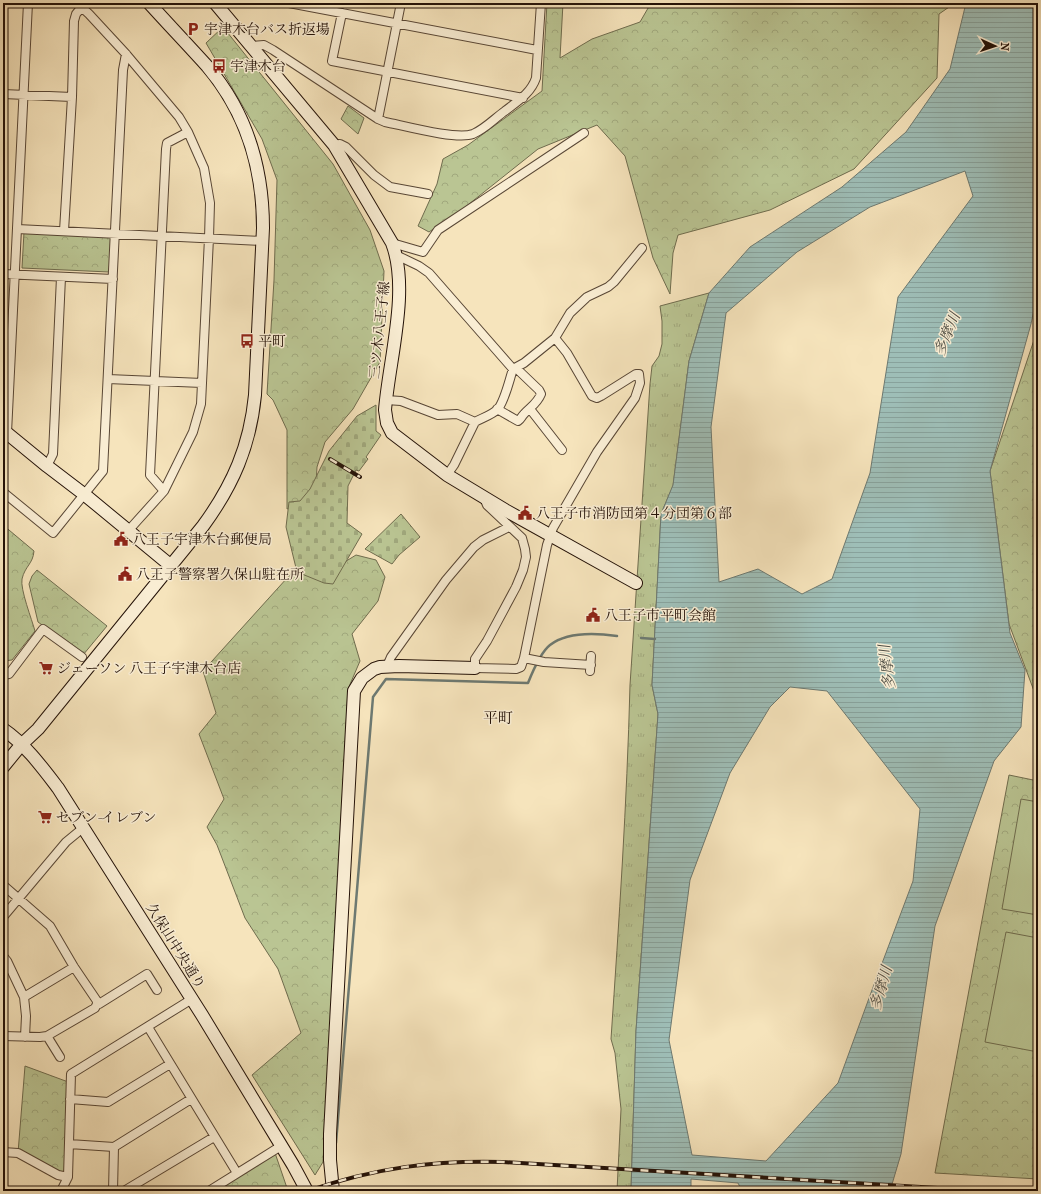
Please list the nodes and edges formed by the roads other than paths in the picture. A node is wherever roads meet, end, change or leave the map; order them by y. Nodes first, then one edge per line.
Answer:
1 (28, 3) edge
2 (149, 3) edge
3 (215, 3) edge
4 (289, 3) edge
5 (401, 3) edge
6 (541, 3) edge
7 (81, 4) edge
8 (342, 13) junction
9 (397, 23) junction
10 (252, 46) junction
11 (538, 50) junction
12 (126, 54) junction
13 (387, 72) junction
14 (3, 94) edge
15 (23, 95) junction
16 (72, 97) junction
17 (522, 98) junction
18 (378, 119) junction
19 (188, 132) junction
20 (584, 134) dead end
21 (334, 144) junction
22 (428, 194) dead end
23 (17, 229) junction
24 (64, 231) junction
25 (114, 233) junction
26 (162, 235) junction
27 (209, 238) junction
28 (263, 241) junction
29 (392, 243) junction
30 (642, 248) dead end
31 (396, 254) junction
32 (3, 274) edge
33 (14, 275) junction
34 (61, 277) junction
35 (112, 279) junction
36 (555, 338) junction
37 (514, 369) junction
38 (108, 378) junction
39 (154, 381) junction
40 (202, 384) junction
41 (386, 400) junction
42 (497, 409) junction
43 (530, 409) junction
44 (475, 422) junction
45 (5, 431) edge
46 (562, 450) dead end
47 (47, 466) junction
48 (447, 475) junction
49 (164, 491) junction
50 (3, 492) edge
51 (85, 495) junction
52 (484, 498) junction
53 (510, 527) junction
54 (128, 531) junction
55 (550, 535) junction
56 (170, 565) junction
57 (636, 583) dead end
58 (591, 656) dead end
59 (82, 657) dead end
60 (527, 659) junction
61 (387, 666) junction
62 (475, 668) junction
63 (3, 675) edge
64 (3, 729) edge
65 (22, 745) junction
66 (3, 767) edge
67 (84, 828) junction
68 (3, 885) edge
69 (19, 898) junction
70 (3, 917) edge
71 (3, 956) edge
72 (74, 967) junction
73 (157, 990) dead end
74 (24, 997) junction
75 (192, 999) junction
76 (97, 1004) junction
77 (148, 1028) junction
78 (3, 1036) edge
79 (47, 1036) junction
80 (24, 1037) junction
81 (60, 1057) dead end
82 (170, 1064) junction
83 (191, 1099) junction
84 (70, 1100) junction
85 (214, 1137) junction
86 (69, 1144) junction
87 (281, 1146) junction
88 (114, 1147) junction
89 (3, 1152) edge
90 (237, 1173) junction
91 (68, 1177) junction
92 (61, 1191) edge
93 (112, 1191) edge
94 (124, 1191) edge
95 (209, 1191) edge
96 (307, 1191) edge
97 (333, 1191) edge

1 - 15 street
2 - 28 street
3 - 10 street, 三ツ木八王子線
4 - 8 street
5 - 9 street
6 - 11 street
7 - 12 street
7 - 16 street
8 - 9 street
8 - 13 street
9 - 11 street
9 - 13 street
10 - 18 street
10 - 21 street, 三ツ木八王子線
11 - 17 street
12 - 19 street
12 - 25 street
13 - 17 street
13 - 18 street
14 - 15 street
15 - 16 street
15 - 23 street
16 - 24 street
17 - 18 street
19 - 26 street
19 - 27 street
20 - 29 street
21 - 22 street
21 - 29 street, 三ツ木八王子線
23 - 24 street
23 - 33 street
24 - 25 street
25 - 26 street
25 - 35 street
26 - 27 street
26 - 39 street
27 - 28 street
27 - 40 street
28 - 56 street
29 - 31 street, 三ツ木八王子線
30 - 36 street
31 - 37 street
31 - 41 street, 三ツ木八王子線
32 - 33 street
33 - 34 street
33 - 45 street
34 - 35 street
34 - 47 street
35 - 38 street
36 - 37 street
36 - 55 street
37 - 42 street
37 - 43 street
38 - 39 street
38 - 51 street
39 - 40 street
39 - 49 street
40 - 49 street
41 - 44 street
41 - 48 street, 三ツ木八王子線
42 - 43 street
42 - 44 street
43 - 46 street
44 - 48 street
45 - 47 street
47 - 51 street
48 - 52 street, 三ツ木八王子線
49 - 54 street
50 - 51 street
51 - 54 street
52 - 53 street
52 - 55 street, 三ツ木八王子線
53 - 61 street
53 - 62 street
54 - 56 street
55 - 57 street, 三ツ木八王子線
55 - 60 street
56 - 65 street
58 - 60 street
59 - 63 street
60 - 62 street
61 - 62 street
61 - 97 street
64 - 65 street, 久保山中央通り
65 - 66 street
65 - 67 street, 久保山中央通り
67 - 69 street
67 - 75 street, 久保山中央通り
68 - 69 street
69 - 70 street
69 - 72 street
71 - 74 street
72 - 74 street
72 - 76 street
73 - 76 street
74 - 80 street
75 - 77 street
75 - 87 street, 久保山中央通り
76 - 79 street
77 - 82 street
77 - 84 street
78 - 80 street
79 - 80 street
79 - 81 street
82 - 83 street
82 - 84 street
83 - 85 street
83 - 88 street
84 - 86 street
85 - 90 street
85 - 94 street
86 - 88 street
86 - 91 street
87 - 90 street
87 - 96 street, 久保山中央通り
88 - 93 street
89 - 91 street
90 - 95 street
91 - 92 street

